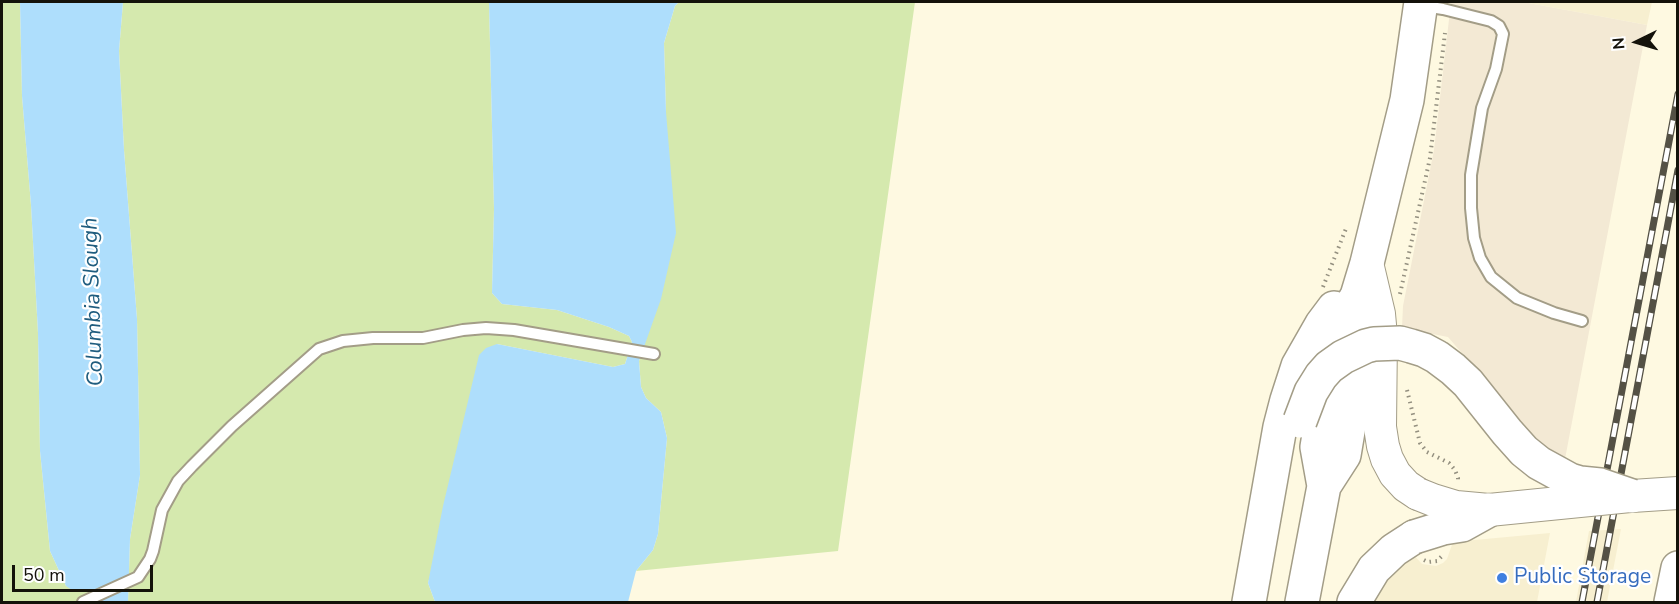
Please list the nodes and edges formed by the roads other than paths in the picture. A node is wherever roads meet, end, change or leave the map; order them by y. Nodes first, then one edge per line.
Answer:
1 (1430, 6) edge
2 (1367, 264) junction
3 (1582, 321) dead end
4 (654, 354) dead end
5 (1677, 493) edge
6 (1632, 496) junction
7 (1489, 510) junction
8 (1677, 568) edge
9 (83, 603) edge
10 (1250, 603) edge
11 (1268, 603) edge
12 (1302, 603) edge
13 (1354, 603) edge
14 (1671, 603) edge

1 - 2 main road
1 - 3 lane
2 - 7 main road, bridge
2 - 10 main road
2 - 12 main road
4 - 9 lane
5 - 6 main road
6 - 7 main road, bridge
6 - 11 main road, bridge
7 - 13 main road, bridge
8 - 14 main road

